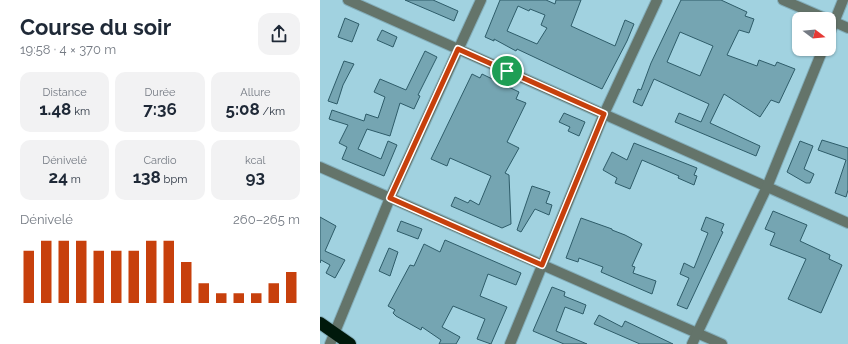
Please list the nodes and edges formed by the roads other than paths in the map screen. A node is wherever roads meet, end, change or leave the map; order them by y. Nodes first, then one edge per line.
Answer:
1 (348, 0) edge
2 (481, 0) edge
3 (657, 0) edge
4 (783, 0) edge
5 (843, 0) edge
6 (811, 12) edge
7 (835, 12) edge
8 (836, 23) edge
9 (848, 28) edge
10 (458, 49) junction
11 (820, 56) edge
12 (604, 114) junction
13 (320, 167) edge
14 (767, 187) junction
15 (390, 198) junction
16 (848, 223) edge
17 (542, 265) junction
18 (320, 323) edge
19 (697, 333) junction
20 (332, 339) edge
21 (350, 344) edge
22 (510, 344) edge
23 (692, 344) edge
24 (722, 344) edge

1 - 10 street
2 - 10 street
3 - 12 street
4 - 6 street
5 - 7 street
8 - 9 street
10 - 12 street
10 - 15 street
11 - 14 street
12 - 14 street
12 - 17 street
13 - 15 street
14 - 16 street
14 - 19 street
15 - 17 street
15 - 20 street
17 - 19 street
17 - 22 street
18 - 20 highway
19 - 23 street
19 - 24 street
20 - 21 highway

